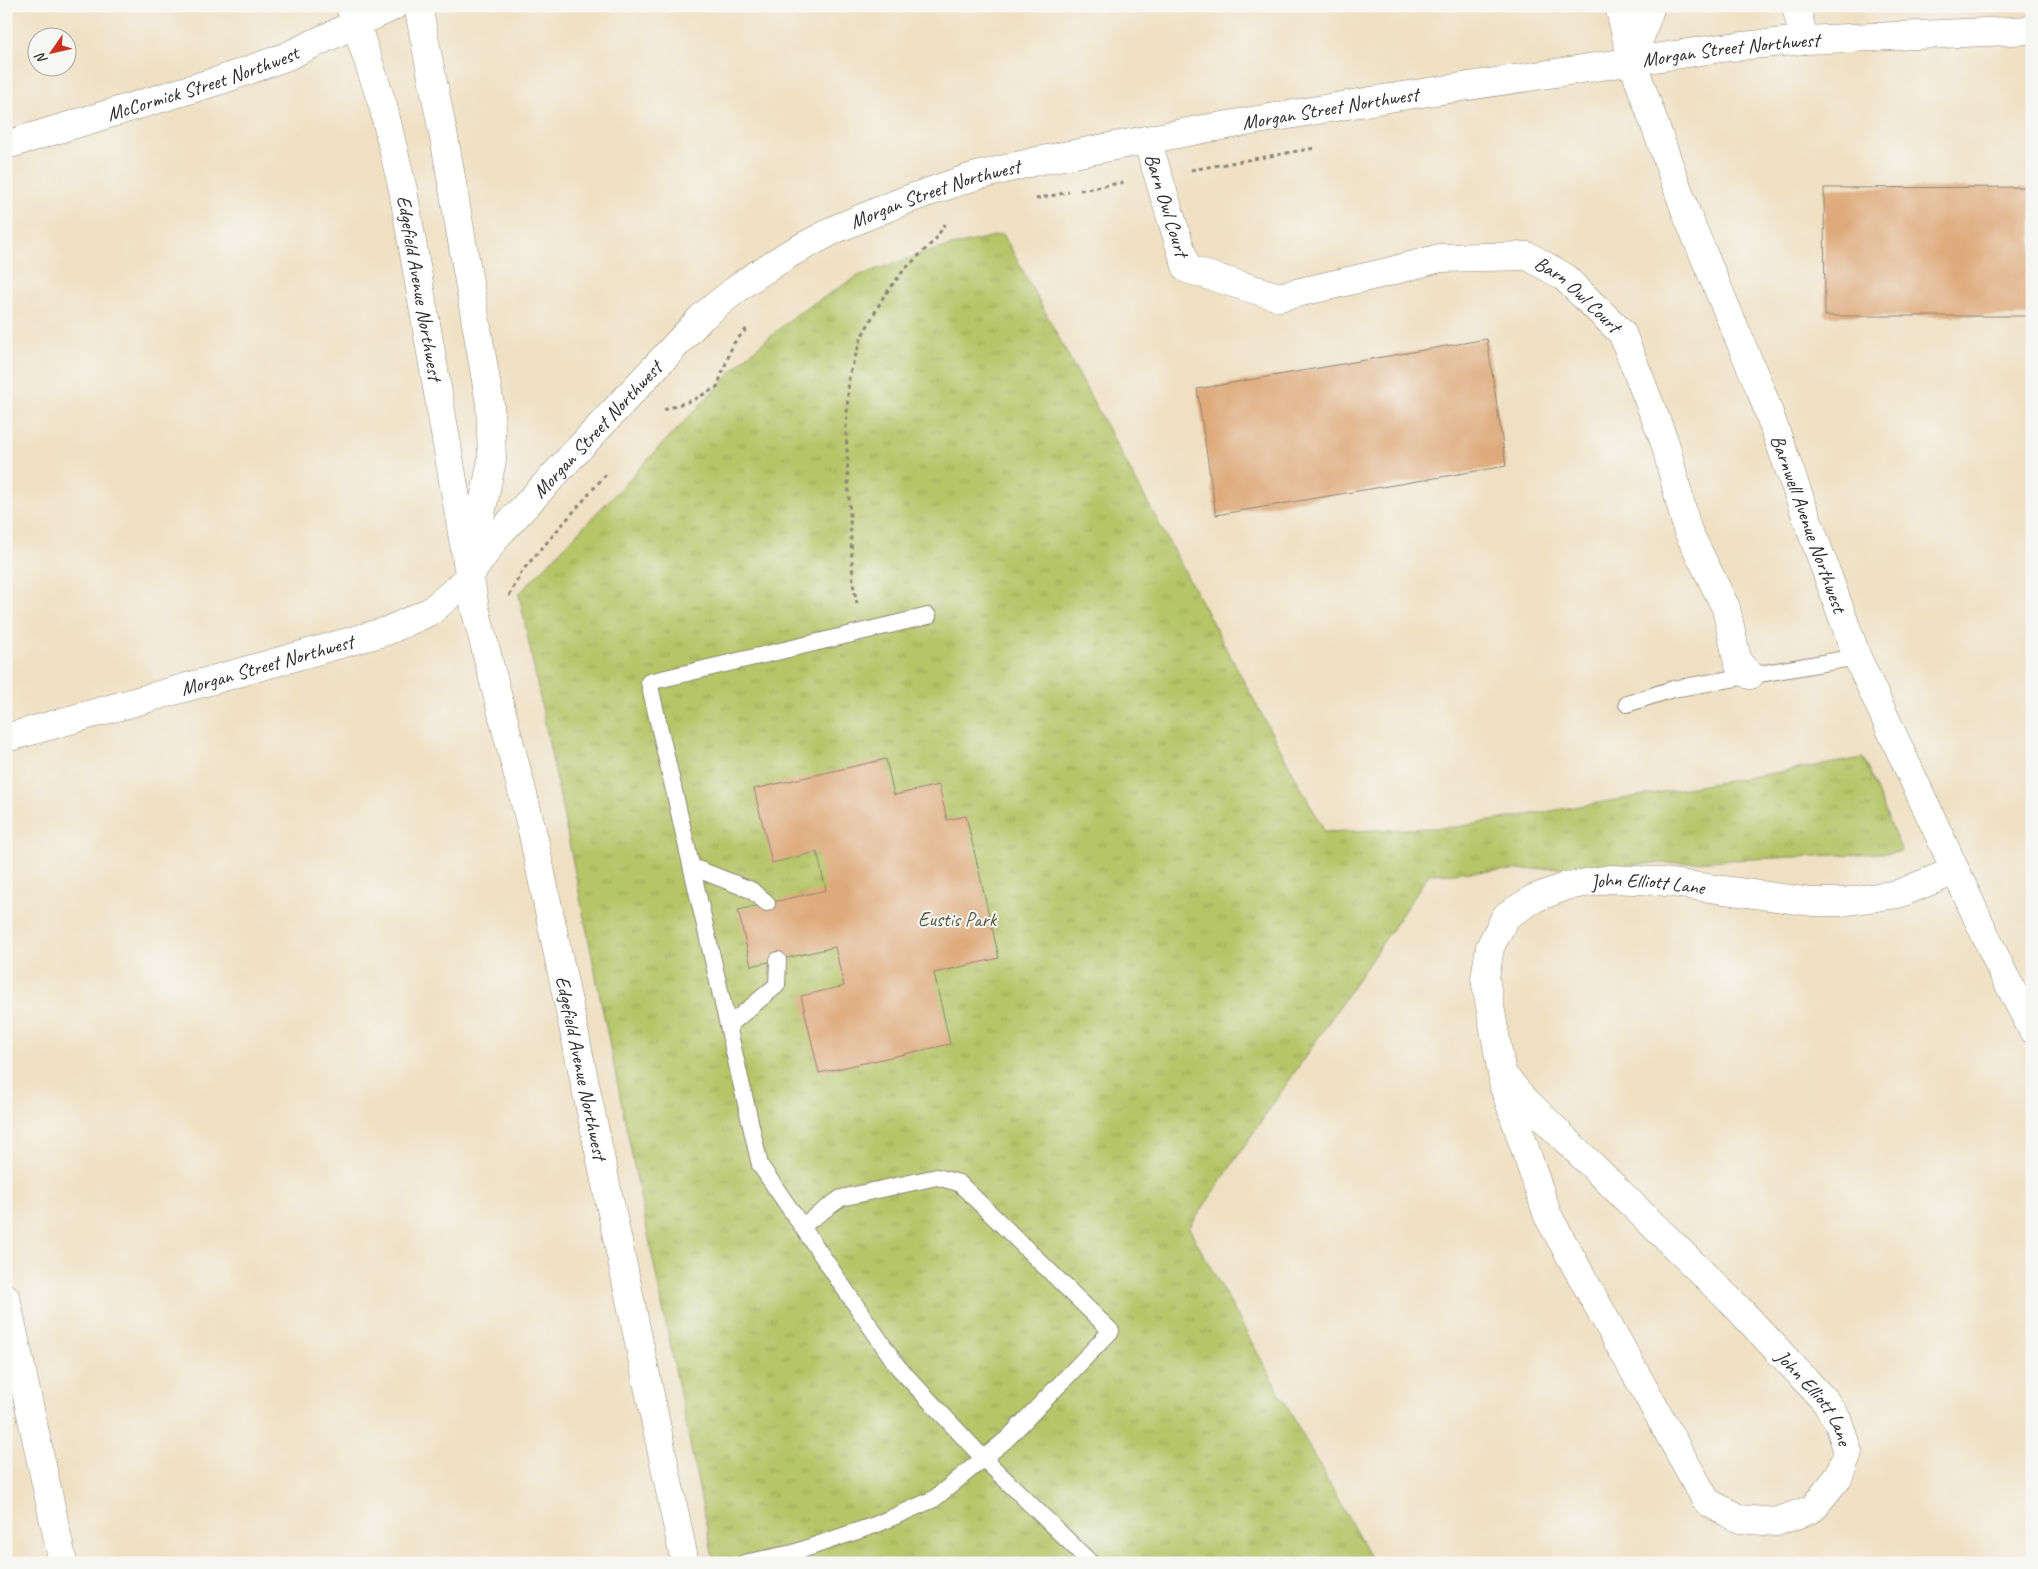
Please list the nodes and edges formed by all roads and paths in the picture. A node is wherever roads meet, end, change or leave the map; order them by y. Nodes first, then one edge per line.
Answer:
1 (394, 6) edge
2 (418, 6) edge
3 (1619, 6) edge
4 (1651, 6) edge
5 (1796, 6) edge
6 (353, 15) edge
7 (2032, 30) edge
8 (1804, 40) junction
9 (1632, 61) junction
10 (1147, 140) junction
11 (6, 145) edge
12 (950, 217) dead end
13 (470, 574) junction
14 (928, 616) dead end
15 (862, 632) junction
16 (1857, 657) junction
17 (1750, 675) junction
18 (1627, 704) dead end
19 (6, 738) edge
20 (692, 867) junction
21 (1955, 871) junction
22 (766, 903) dead end
23 (778, 960) dead end
24 (728, 1026) junction
25 (2032, 1029) edge
26 (1502, 1074) junction
27 (802, 1226) junction
28 (6, 1298) edge
29 (983, 1458) junction
30 (684, 1562) edge
31 (63, 1563) edge
32 (744, 1563) edge
33 (1091, 1563) edge

1 - 6 street, McCormick Street Northwest
2 - 13 street, Edgefield Avenue Northwest
3 - 9 street, Barnwell Avenue Northwest
4 - 9 street
5 - 8 street
6 - 11 street, McCormick Street Northwest
6 - 13 street, Edgefield Avenue Northwest
7 - 8 street, Morgan Street Northwest
8 - 9 street, Morgan Street Northwest
9 - 10 street, Morgan Street Northwest
9 - 16 street, Barnwell Avenue Northwest
10 - 13 street, Morgan Street Northwest
10 - 17 street, Barn Owl Court
12 - 15 path
13 - 19 street, Morgan Street Northwest
13 - 30 street, Edgefield Avenue Northwest
14 - 15 lane
15 - 20 lane
16 - 17 lane
16 - 21 street, Barnwell Avenue Northwest
17 - 18 lane
20 - 22 lane
20 - 24 lane
21 - 25 street, Barnwell Avenue Northwest
21 - 26 street, John Elliott Lane
23 - 24 lane
24 - 27 lane
26 - 26 street, John Elliott Lane
27 - 29 lane
27 - 29 lane
28 - 31 street
29 - 32 lane
29 - 33 lane

